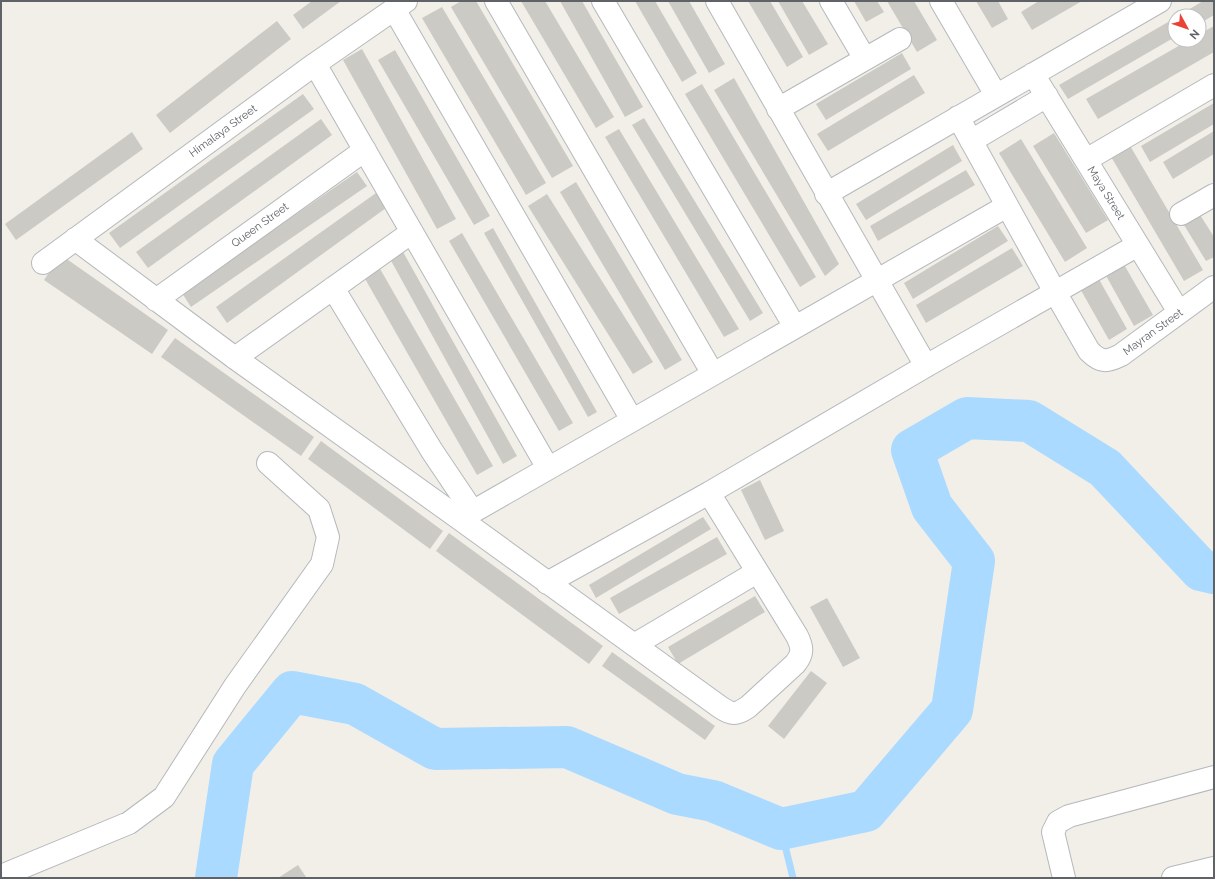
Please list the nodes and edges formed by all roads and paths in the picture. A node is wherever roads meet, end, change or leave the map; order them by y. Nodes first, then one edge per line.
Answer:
1 (496, 1) edge
2 (603, 1) edge
3 (717, 1) edge
4 (831, 1) edge
5 (941, 1) edge
6 (1160, 1) edge
7 (400, 5) edge
8 (900, 39) dead end
9 (865, 59) junction
10 (315, 64) junction
11 (1033, 74) junction
12 (1214, 84) edge
13 (996, 96) junction
14 (1047, 96) junction
15 (778, 108) junction
16 (958, 117) junction
17 (970, 141) junction
18 (365, 150) junction
19 (1086, 160) junction
20 (826, 194) junction
21 (1214, 195) edge
22 (1007, 206) junction
23 (1181, 214) dead end
24 (412, 232) junction
25 (75, 239) junction
26 (1138, 245) junction
27 (43, 263) dead end
28 (877, 281) junction
29 (1214, 287) edge
30 (333, 288) junction
31 (1055, 292) junction
32 (156, 300) junction
33 (1179, 312) junction
34 (796, 327) junction
35 (235, 358) junction
36 (926, 366) junction
37 (713, 374) junction
38 (632, 420) junction
39 (268, 463) dead end
40 (548, 468) junction
41 (709, 493) junction
42 (467, 515) junction
43 (757, 572) junction
44 (547, 583) junction
45 (634, 645) junction
46 (1214, 777) edge
47 (1214, 868) edge
48 (1, 876) edge
49 (1064, 878) edge
50 (1173, 878) edge

1 - 37 street
2 - 34 street
3 - 15 street
4 - 9 street
5 - 13 street
6 - 11 street
7 - 10 street, Himalaya Street
7 - 38 street
8 - 9 street
9 - 15 street
10 - 18 street
10 - 25 street, Himalaya Street
11 - 13 street
11 - 14 street, Maya Street
12 - 19 street
13 - 16 street
14 - 17 street
14 - 19 street, Maya Street
15 - 20 street
16 - 17 street
16 - 20 street
17 - 22 street
18 - 24 street
18 - 32 street, Queen Street
19 - 26 street, Maya Street
20 - 28 street
21 - 23 street
22 - 28 street
22 - 31 street
24 - 30 street
24 - 40 street
25 - 27 street, Himalaya Street
25 - 32 street
26 - 31 street
26 - 33 street, Maya Street
28 - 34 street
28 - 36 street
29 - 33 street, Mayran Street
30 - 35 street
30 - 42 street
31 - 33 street, Mayran Street
31 - 36 street
32 - 35 street
34 - 37 street
35 - 42 street
36 - 41 street
37 - 38 street
38 - 40 street
39 - 48 street
40 - 42 street
41 - 43 street
41 - 44 street
42 - 44 street
43 - 45 street
43 - 45 street
44 - 45 street
46 - 49 street
47 - 50 street

